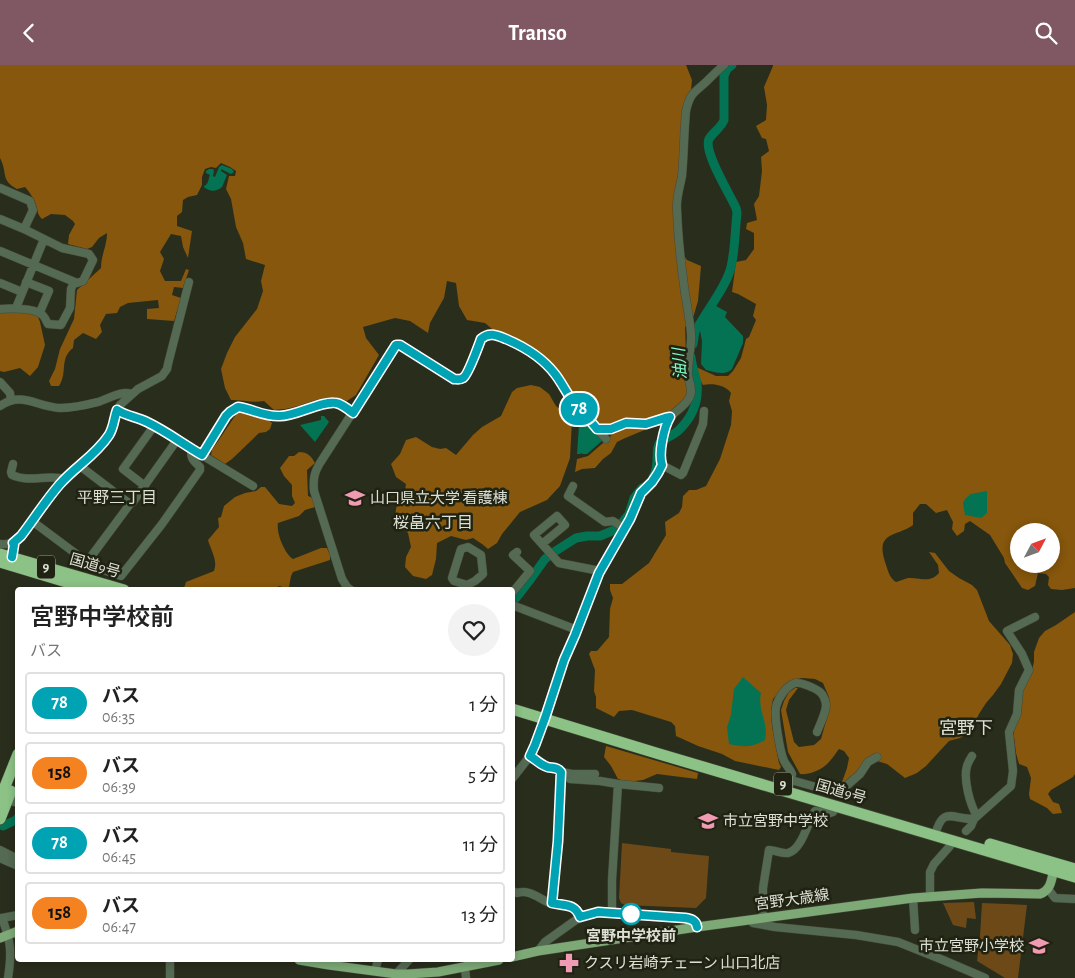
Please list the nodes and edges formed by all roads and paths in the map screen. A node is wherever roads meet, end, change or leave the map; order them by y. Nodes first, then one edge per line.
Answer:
1 (724, 65) edge
2 (717, 69) edge
3 (0, 188) edge
4 (0, 219) edge
5 (24, 229) junction
6 (44, 239) junction
7 (0, 251) edge
8 (33, 265) junction
9 (26, 282) junction
10 (74, 282) junction
11 (0, 283) edge
12 (189, 283) dead end
13 (22, 292) junction
14 (16, 307) junction
15 (0, 309) edge
16 (40, 313) junction
17 (0, 382) edge
18 (131, 394) junction
19 (10, 400) junction
20 (0, 406) edge
21 (117, 410) junction
22 (704, 411) dead end
23 (353, 413) junction
24 (670, 417) junction
25 (154, 426) junction
26 (597, 429) junction
27 (606, 439) dead end
28 (177, 440) junction
29 (192, 449) junction
30 (202, 455) junction
31 (13, 464) dead end
32 (662, 465) junction
33 (80, 466) junction
34 (65, 479) junction
35 (145, 485) junction
36 (573, 486) dead end
37 (253, 487) dead end
38 (130, 504) junction
39 (32, 521) junction
40 (624, 529) junction
41 (13, 543) junction
42 (0, 544) edge
43 (542, 545) dead end
44 (0, 554) edge
45 (513, 555) dead end
46 (12, 557) junction
47 (0, 562) edge
48 (87, 562) junction
49 (98, 568) junction
50 (600, 571) junction
51 (86, 587) edge
52 (87, 587) edge
53 (89, 587) edge
54 (347, 587) edge
55 (465, 587) edge
56 (468, 587) edge
57 (515, 589) edge
58 (515, 604) edge
59 (1035, 617) dead end
60 (577, 630) junction
61 (515, 703) edge
62 (515, 710) edge
63 (546, 715) junction
64 (817, 732) dead end
65 (530, 756) junction
66 (972, 756) dead end
67 (876, 757) dead end
68 (15, 762) edge
69 (561, 772) junction
70 (595, 774) dead end
71 (515, 775) edge
72 (570, 779) dead end
73 (15, 782) edge
74 (790, 783) junction
75 (618, 784) junction
76 (659, 788) dead end
77 (0, 799) edge
78 (836, 806) junction
79 (975, 817) junction
80 (0, 819) edge
81 (966, 831) dead end
82 (936, 832) junction
83 (950, 846) dead end
84 (0, 850) edge
85 (0, 857) edge
86 (15, 858) edge
87 (15, 864) edge
88 (1054, 867) junction
89 (1075, 869) edge
90 (1075, 877) edge
91 (1048, 889) junction
92 (515, 892) edge
93 (930, 897) junction
94 (913, 898) junction
95 (1075, 899) edge
96 (552, 903) junction
97 (612, 912) junction
98 (15, 916) edge
99 (580, 917) junction
100 (1, 918) edge
101 (763, 918) junction
102 (750, 920) junction
103 (697, 927) junction
104 (915, 930) dead end
105 (9, 935) edge
106 (538, 951) junction
107 (515, 956) edge
108 (170, 962) edge
109 (311, 962) edge
110 (377, 962) edge
111 (407, 962) edge
112 (490, 962) edge
113 (466, 967) junction
114 (375, 971) junction
115 (396, 974) junction
116 (8, 978) edge
117 (170, 978) edge
118 (466, 978) edge
119 (985, 978) edge

1 - 2 street
2 - 24 street
3 - 5 street
4 - 5 street
5 - 6 street
6 - 8 street
6 - 10 street
7 - 8 street
8 - 9 street
8 - 10 street
9 - 13 street
9 - 16 street
10 - 16 street
11 - 13 street
12 - 18 street
13 - 14 street
14 - 15 street
14 - 16 street
17 - 19 street
18 - 19 street
18 - 21 street
19 - 20 street
21 - 25 street
21 - 33 street
22 - 32 street
23 - 26 street
23 - 30 street
23 - 54 street
24 - 26 street
24 - 32 street
25 - 28 street
25 - 35 street
26 - 27 street
28 - 29 street
28 - 35 street
29 - 30 street
29 - 49 street
30 - 37 street
31 - 34 street
32 - 40 street
33 - 34 street
33 - 38 street
34 - 39 street
35 - 38 street
36 - 40 street
38 - 48 street
39 - 41 street
39 - 48 street
40 - 50 street
41 - 42 street
41 - 46 street
43 - 50 street
44 - 46 highway, 国道9号 / 9
45 - 57 street
46 - 52 highway, 国道9号 / 9
47 - 51 highway, 国道9号 / 9
48 - 49 street
49 - 53 street
50 - 60 street
55 - 56 street
58 - 60 street
59 - 79 street
60 - 63 street
61 - 63 highway, 国道9号 / 9
62 - 63 highway, 国道9号 / 9
63 - 65 street
63 - 74 highway, 国道9号 / 9
63 - 78 highway, 国道9号 / 9
64 - 74 street
65 - 69 street
65 - 71 street
66 - 79 street
67 - 74 street
68 - 77 highway
69 - 70 street
69 - 96 street
72 - 75 street
73 - 80 highway
74 - 82 highway, 国道9号 / 9
75 - 76 street
75 - 97 street
78 - 82 highway, 国道9号 / 9
78 - 101 street
79 - 81 street
79 - 82 street
82 - 88 highway, 国道9号 / 9
83 - 93 street
84 - 86 street
85 - 87 street
88 - 89 highway, 国道9号 / 9
88 - 90 highway, 国道9号 / 9
88 - 91 main road
91 - 93 main road, 宮野大歳線
91 - 95 street
92 - 96 street
93 - 94 main road, 宮野大歳線
94 - 101 main road, 宮野大歳線
94 - 104 street
96 - 99 street
97 - 99 street
97 - 103 street
98 - 100 street
99 - 106 street
100 - 105 street
101 - 102 main road, 宮野大歳線
102 - 103 main road, 宮野大歳線
102 - 119 street
103 - 106 main road, 宮野大歳線
105 - 116 street
106 - 107 main road, 宮野大歳線
108 - 117 street
109 - 114 main road
110 - 114 street
111 - 115 street
112 - 113 main road
113 - 115 main road
113 - 118 street
114 - 115 main road

